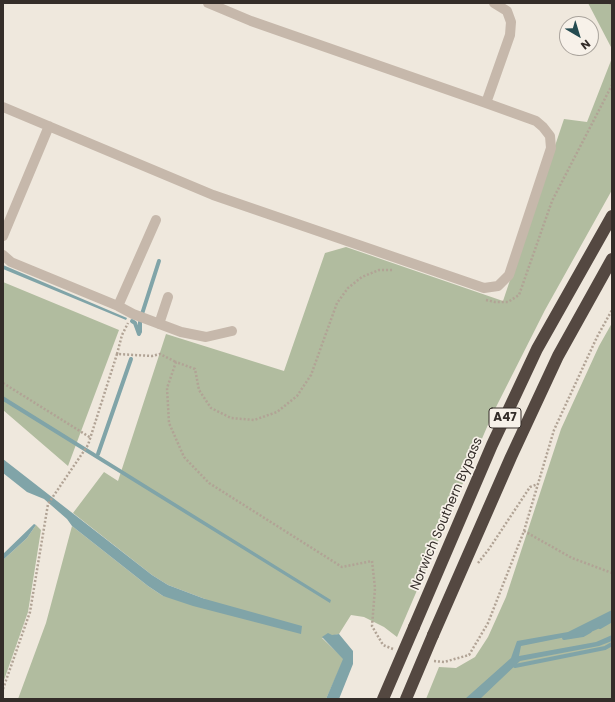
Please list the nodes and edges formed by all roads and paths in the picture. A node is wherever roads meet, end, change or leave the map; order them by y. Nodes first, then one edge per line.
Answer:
1 (208, 3) edge
2 (494, 3) edge
3 (610, 3) edge
4 (612, 6) edge
5 (612, 86) edge
6 (486, 102) junction
7 (3, 107) edge
8 (49, 126) junction
9 (612, 216) edge
10 (156, 220) dead end
11 (3, 236) edge
12 (3, 255) edge
13 (612, 260) edge
14 (397, 270) dead end
15 (168, 296) dead end
16 (480, 297) dead end
17 (118, 306) junction
18 (612, 310) edge
19 (159, 324) junction
20 (124, 331) dead end
21 (232, 331) dead end
22 (117, 354) junction
23 (176, 362) junction
24 (3, 383) edge
25 (91, 438) junction
26 (539, 483) junction
27 (524, 531) junction
28 (484, 557) dead end
29 (612, 573) edge
30 (396, 650) dead end
31 (429, 660) dead end
32 (3, 689) edge
33 (383, 699) edge
34 (406, 699) edge

1 - 6 lane
2 - 6 lane
3 - 4 path
5 - 16 path
6 - 8 lane
7 - 8 lane
8 - 11 lane
9 - 33 highway, Norwich Southern Bypass / A47, bridge
10 - 17 lane
12 - 17 lane
13 - 34 highway, A47, bridge
14 - 23 path
15 - 19 lane
17 - 19 lane
18 - 26 path
19 - 21 lane
20 - 22 path
22 - 23 path
22 - 25 path
23 - 30 path
24 - 25 path
25 - 32 path
26 - 27 path
26 - 28 path
27 - 29 path
27 - 31 path

